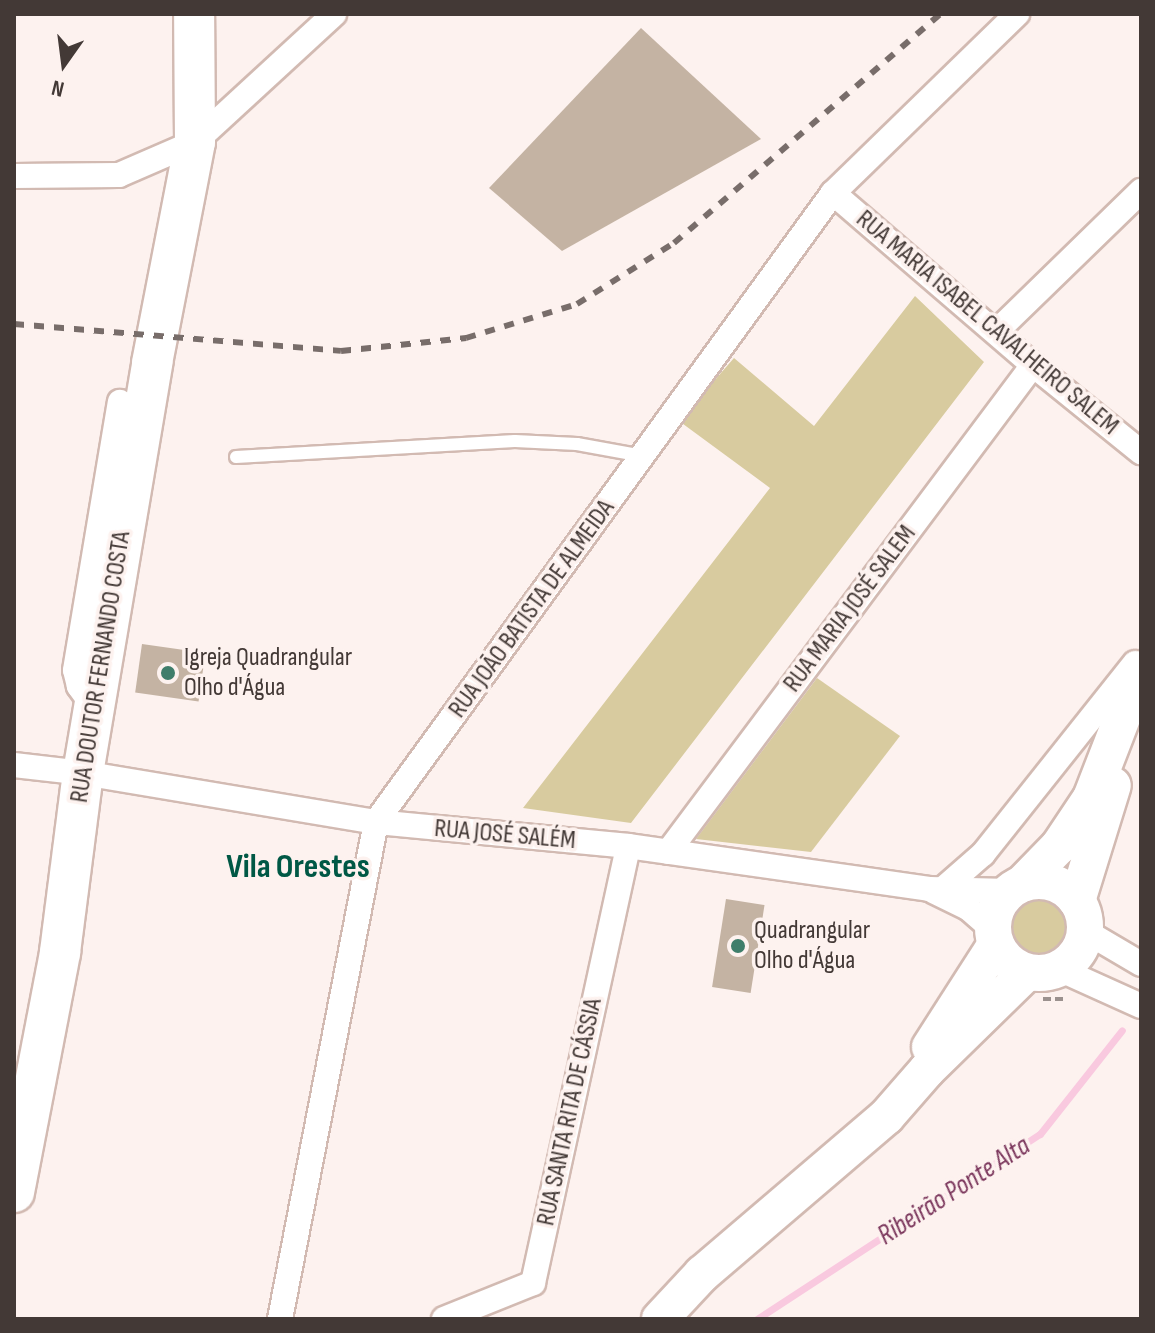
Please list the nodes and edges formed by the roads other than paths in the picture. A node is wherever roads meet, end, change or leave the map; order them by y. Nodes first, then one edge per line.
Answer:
1 (194, 14) edge
2 (334, 14) edge
3 (1017, 14) edge
4 (195, 142) junction
5 (14, 176) edge
6 (1141, 191) edge
7 (833, 193) junction
8 (997, 331) junction
9 (1033, 365) junction
10 (120, 402) dead end
11 (1141, 452) edge
12 (643, 456) junction
13 (236, 457) dead end
14 (1141, 655) edge
15 (1141, 669) edge
16 (1141, 695) edge
17 (94, 707) junction
18 (14, 765) edge
19 (83, 773) junction
20 (376, 822) junction
21 (628, 846) junction
22 (668, 852) junction
23 (937, 888) junction
24 (1016, 888) junction
25 (1081, 916) junction
26 (994, 937) junction
27 (1141, 964) edge
28 (1043, 970) junction
29 (1141, 1006) edge
30 (886, 1117) junction
31 (14, 1192) edge
32 (280, 1319) edge
33 (444, 1319) edge
34 (660, 1319) edge

1 - 4 main road, RUA DOUTOR FERNANDO COSTA
2 - 4 street
3 - 7 street, RUA JOÃO BATISTA DE ALMEIDA
4 - 5 street
4 - 17 main road, RUA DOUTOR FERNANDO COSTA
6 - 8 street
7 - 8 street, RUA MARIA ISABEL CAVALHEIRO SALEM
7 - 12 street, RUA JOÃO BATISTA DE ALMEIDA
8 - 9 street, RUA MARIA ISABEL CAVALHEIRO SALEM
9 - 11 street, RUA MARIA ISABEL CAVALHEIRO SALEM
9 - 22 street, RUA MARIA JOSÉ SALEM
10 - 17 street
12 - 13 lane
12 - 20 street, RUA JOÃO BATISTA DE ALMEIDA
14 - 23 street
15 - 24 main road
16 - 25 main road
17 - 19 main road, RUA DOUTOR FERNANDO COSTA
18 - 19 street, RUA JOSÉ SALÉM
19 - 20 street, RUA JOSÉ SALÉM
19 - 31 main road, RUA DOUTOR FERNANDO COSTA
20 - 21 street, RUA JOSÉ SALÉM
20 - 32 street, RUA JOÃO BATISTA DE ALMEIDA
21 - 22 street, RUA JOSÉ SALÉM
21 - 33 street, RUA SANTA RITA DE CÁSSIA
22 - 23 street, RUA JOSÉ SALÉM
23 - 24 street
23 - 26 street
24 - 25 main road
24 - 26 main road
25 - 27 street
25 - 28 main road
26 - 28 main road
26 - 30 main road
28 - 29 street
28 - 30 main road
30 - 34 main road

